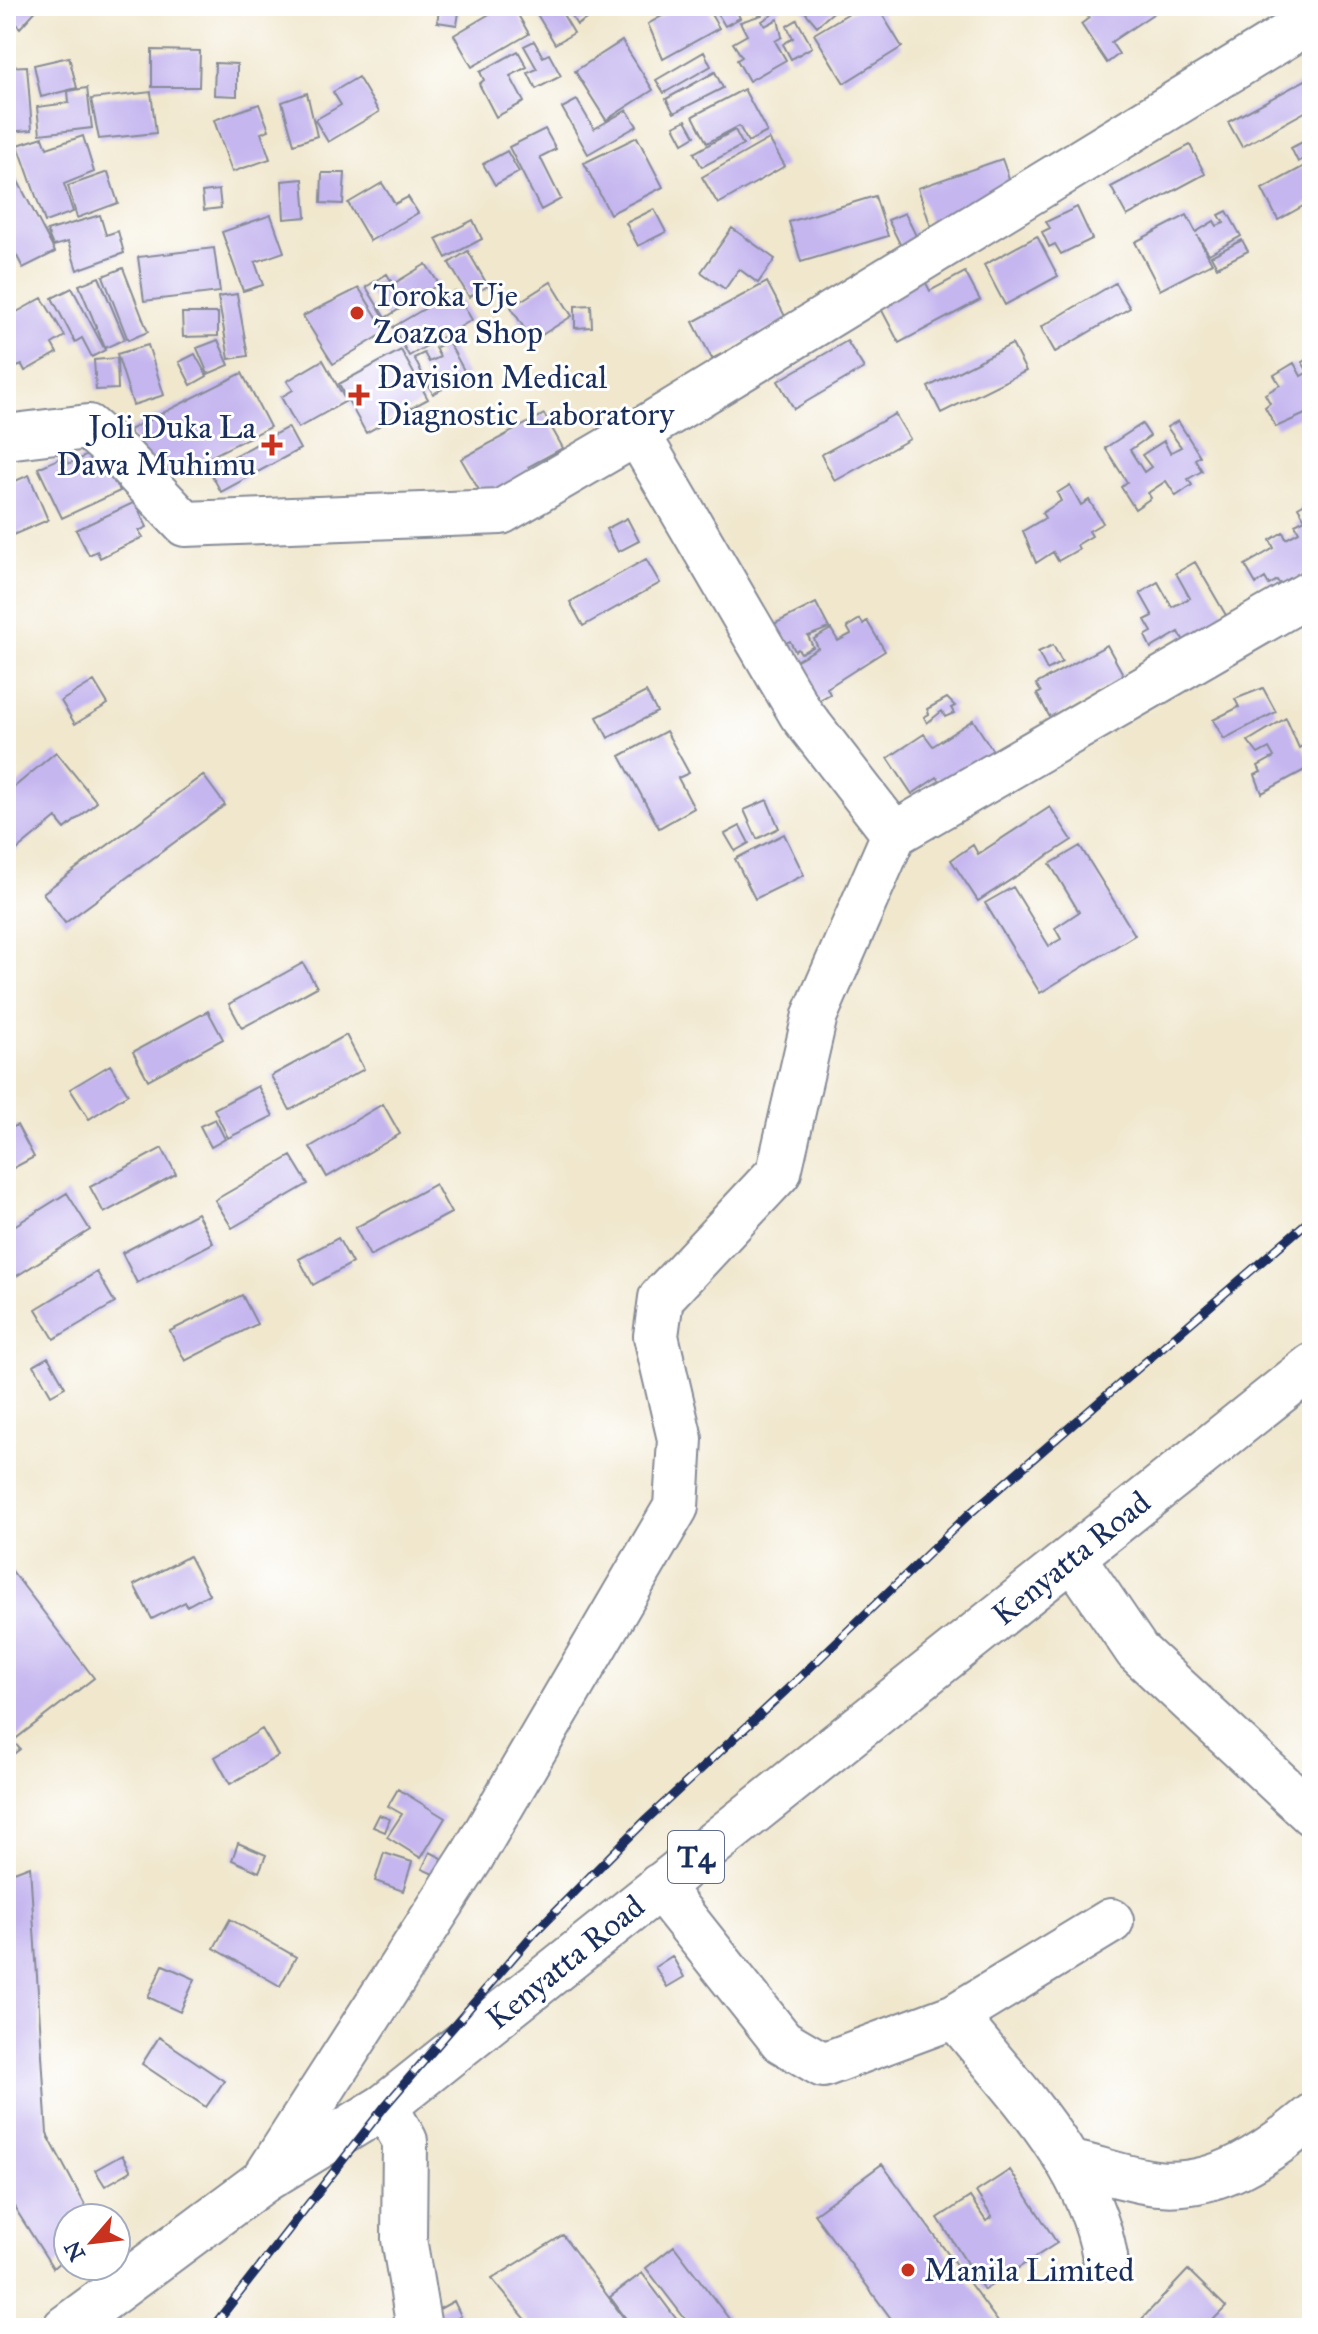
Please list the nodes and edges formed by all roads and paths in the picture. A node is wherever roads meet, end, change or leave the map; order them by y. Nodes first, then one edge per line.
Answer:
1 (1312, 20) edge
2 (637, 433) junction
3 (6, 437) edge
4 (1312, 592) edge
5 (894, 834) junction
6 (1312, 1366) edge
7 (1073, 1557) junction
8 (1312, 1814) edge
9 (659, 1886) junction
10 (1111, 1921) dead end
11 (955, 2016) junction
12 (385, 2106) junction
13 (1312, 2116) edge
14 (1072, 2163) junction
15 (264, 2180) junction
16 (1105, 2257) dead end
17 (65, 2328) edge
18 (419, 2328) edge

1 - 2 main road
2 - 3 main road
2 - 5 main road
4 - 5 main road
5 - 15 main road
6 - 7 main road, Kenyatta Road / T4
7 - 8 main road
7 - 9 main road, Kenyatta Road / T4
9 - 11 main road
9 - 12 main road, Kenyatta Road / T4
10 - 11 main road
11 - 14 main road
12 - 15 main road, Kenyatta Road / T4
12 - 18 main road
13 - 14 main road
14 - 16 main road
15 - 17 main road, Kenyatta Road / T4

